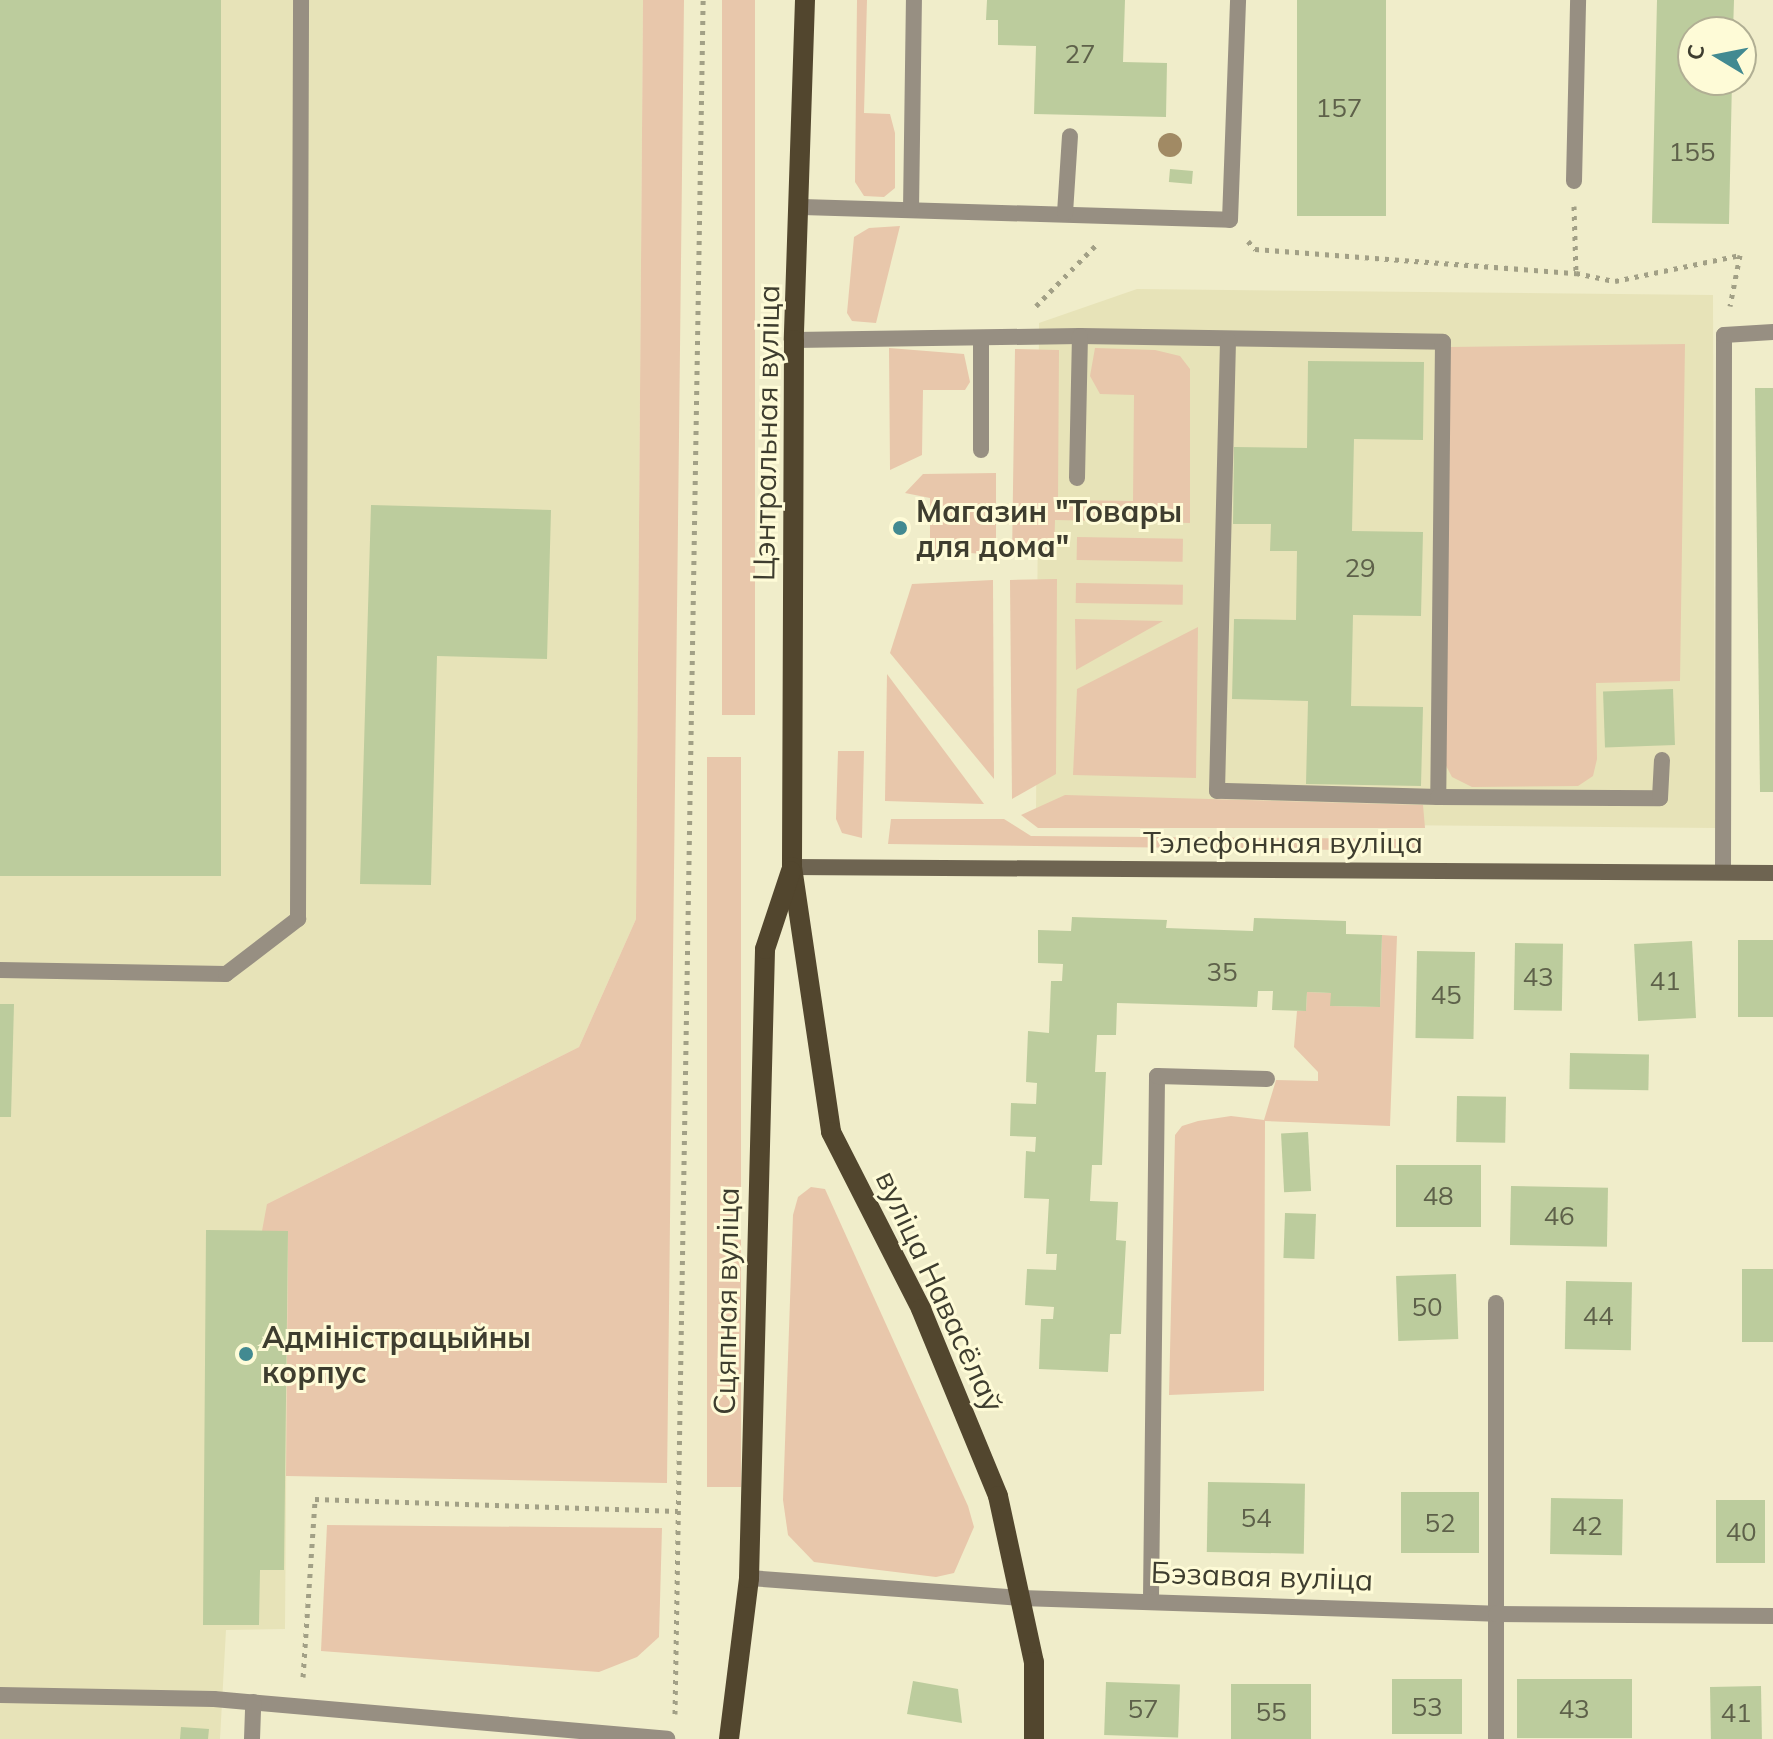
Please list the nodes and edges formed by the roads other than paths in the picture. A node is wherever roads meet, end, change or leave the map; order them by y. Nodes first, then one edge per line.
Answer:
1 (301, 0) edge
2 (805, 0) edge
3 (914, 0) edge
4 (1238, 0) edge
5 (1578, 0) edge
6 (1070, 136) dead end
7 (1574, 181) road end
8 (802, 207) junction
9 (911, 210) junction
10 (1065, 213) junction
11 (1773, 332) edge
12 (1080, 336) junction
13 (981, 338) junction
14 (794, 340) junction
15 (1228, 340) junction
16 (981, 450) dead end
17 (1077, 478) dead end
18 (1662, 760) dead end
19 (1438, 797) junction
20 (792, 867) junction
21 (1723, 872) junction
22 (1773, 873) edge
23 (0, 970) edge
24 (1267, 1079) dead end
25 (1496, 1303) dead end
26 (749, 1578) junction
27 (1021, 1598) junction
28 (1151, 1599) junction
29 (1496, 1614) junction
30 (1773, 1616) edge
31 (0, 1695) edge
32 (253, 1702) junction
33 (252, 1739) edge
34 (667, 1739) edge
35 (729, 1739) edge
36 (1034, 1739) edge
37 (1496, 1739) edge

1 - 23 street
2 - 8 main road, Цэнтральная вуліца
3 - 9 street
4 - 10 street
5 - 7 street
6 - 10 street
8 - 9 street
8 - 14 main road, Цэнтральная вуліца
9 - 10 street
11 - 21 street
12 - 13 street
12 - 15 street
12 - 17 street
13 - 14 street
13 - 16 street
14 - 20 main road, Цэнтральная вуліца
15 - 19 street
15 - 19 street
18 - 19 street
20 - 21 street, Тэлефонная вуліца
20 - 26 main road, Сцяпная вуліца
20 - 27 main road, вуліца Навасёлаў
21 - 22 street, Тэлефонная вуліца
24 - 28 street
25 - 29 street
26 - 27 street, Бэзавая вуліца
26 - 35 main road, Сцяпная вуліца
27 - 28 street, Бэзавая вуліца
27 - 36 main road, вуліца Навасёлаў
28 - 29 street, Бэзавая вуліца
29 - 30 street, Бэзавая вуліца
29 - 37 street
31 - 32 street
32 - 33 street
32 - 34 street

